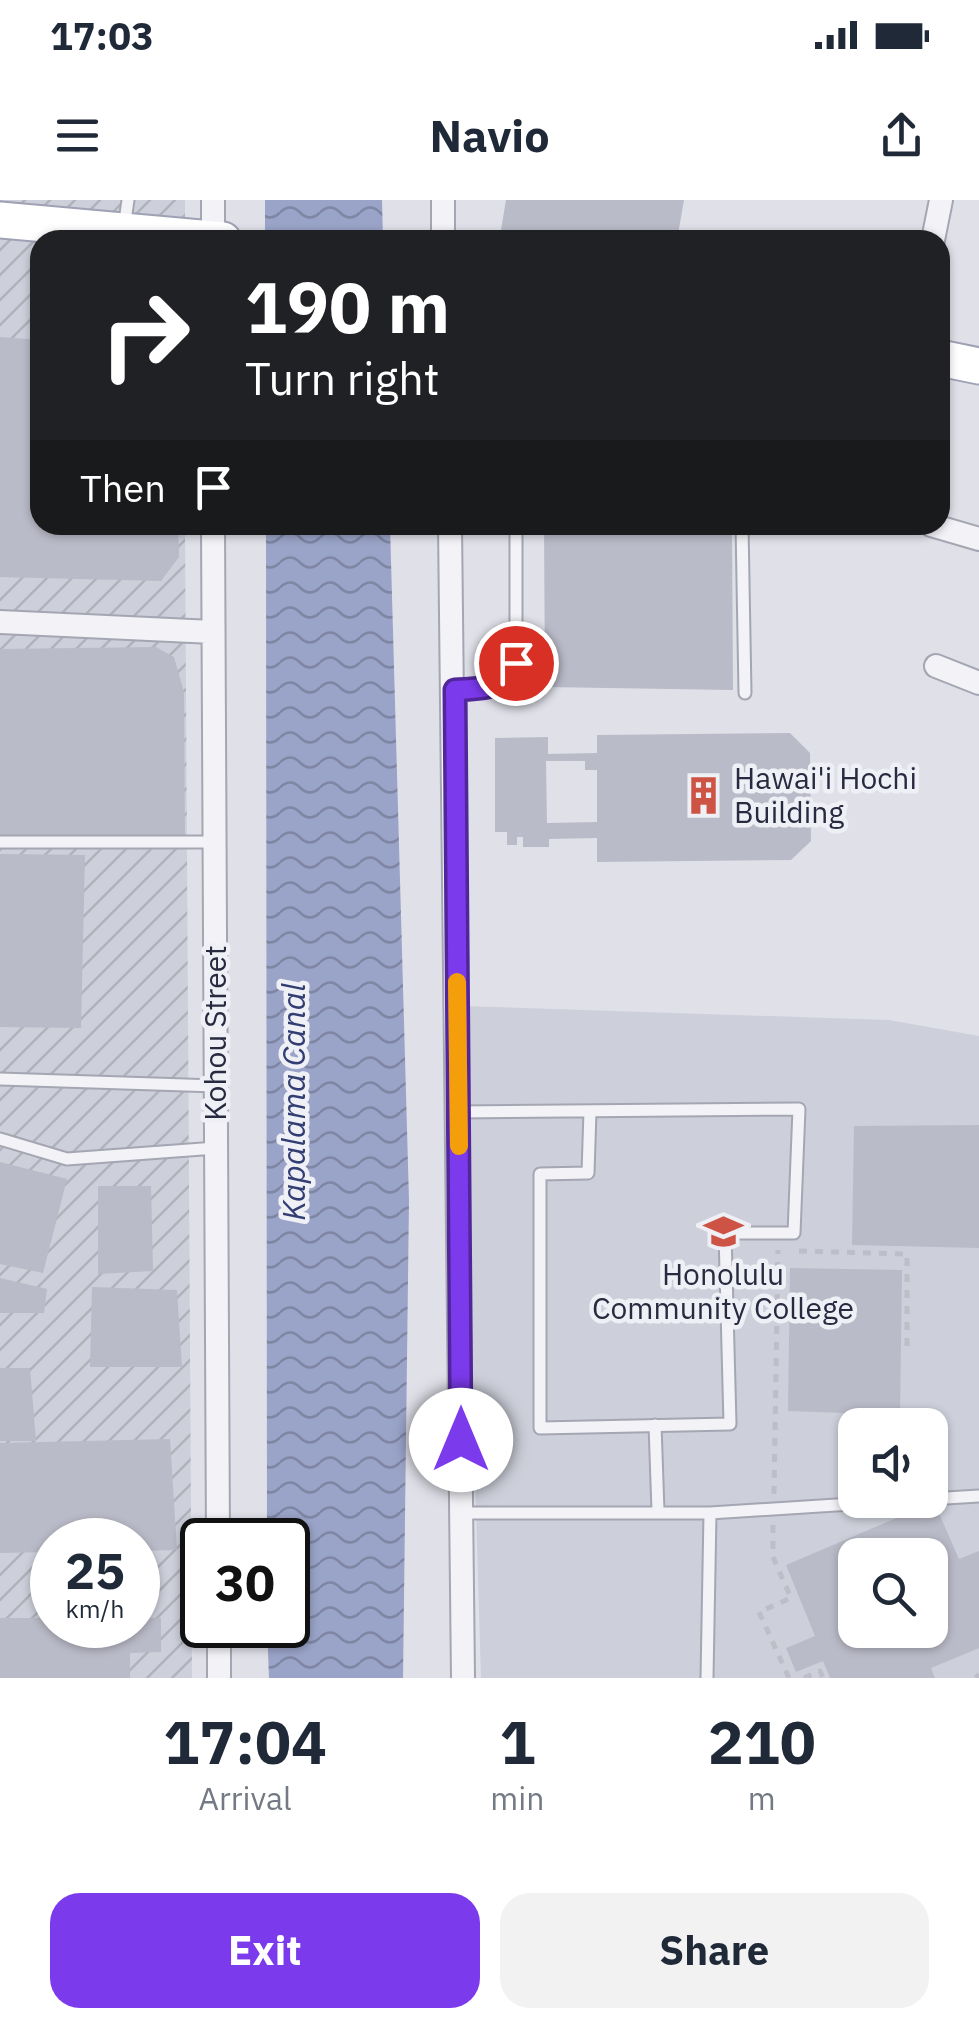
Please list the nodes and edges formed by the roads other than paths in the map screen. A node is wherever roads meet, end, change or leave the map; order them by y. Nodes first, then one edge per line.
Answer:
1 (213, 200) edge
2 (442, 200) edge
3 (941, 200) edge
4 (10, 213) edge
5 (126, 214) edge
6 (182, 230) edge
7 (213, 230) edge
8 (443, 230) edge
9 (935, 230) edge
10 (950, 360) edge
11 (979, 366) edge
12 (950, 531) edge
13 (214, 535) edge
14 (450, 535) edge
15 (516, 535) edge
16 (742, 535) edge
17 (979, 539) edge
18 (0, 622) edge
19 (213, 632) junction
20 (936, 666) dead end
21 (979, 682) edge
22 (455, 690) junction
23 (745, 693) dead end
24 (0, 842) edge
25 (214, 842) junction
26 (0, 1080) edge
27 (216, 1086) junction
28 (590, 1111) junction
29 (458, 1112) junction
30 (0, 1139) edge
31 (216, 1148) junction
32 (655, 1426) junction
33 (979, 1496) edge
34 (948, 1498) edge
35 (838, 1505) edge
36 (658, 1511) junction
37 (710, 1512) junction
38 (462, 1513) junction
39 (218, 1518) edge
40 (219, 1648) edge
41 (219, 1678) edge
42 (463, 1678) edge
43 (707, 1678) edge

1 - 7 street
2 - 8 street
3 - 9 street
4 - 5 main road
5 - 6 main road
10 - 11 main road
12 - 17 street
13 - 19 street, Kohou Street
14 - 22 street
15 - 22 lane
16 - 23 lane
18 - 19 street
19 - 25 street, Kohou Street
20 - 21 street
22 - 29 street
24 - 25 lane
25 - 27 street, Kohou Street
26 - 27 lane
27 - 31 street, Kohou Street
28 - 29 lane
28 - 32 lane
28 - 32 lane
29 - 38 street
30 - 31 lane
31 - 39 street, Kohou Street
32 - 36 lane
33 - 34 lane
35 - 37 lane
36 - 37 lane
36 - 38 lane
37 - 43 lane
38 - 42 street
40 - 41 street

